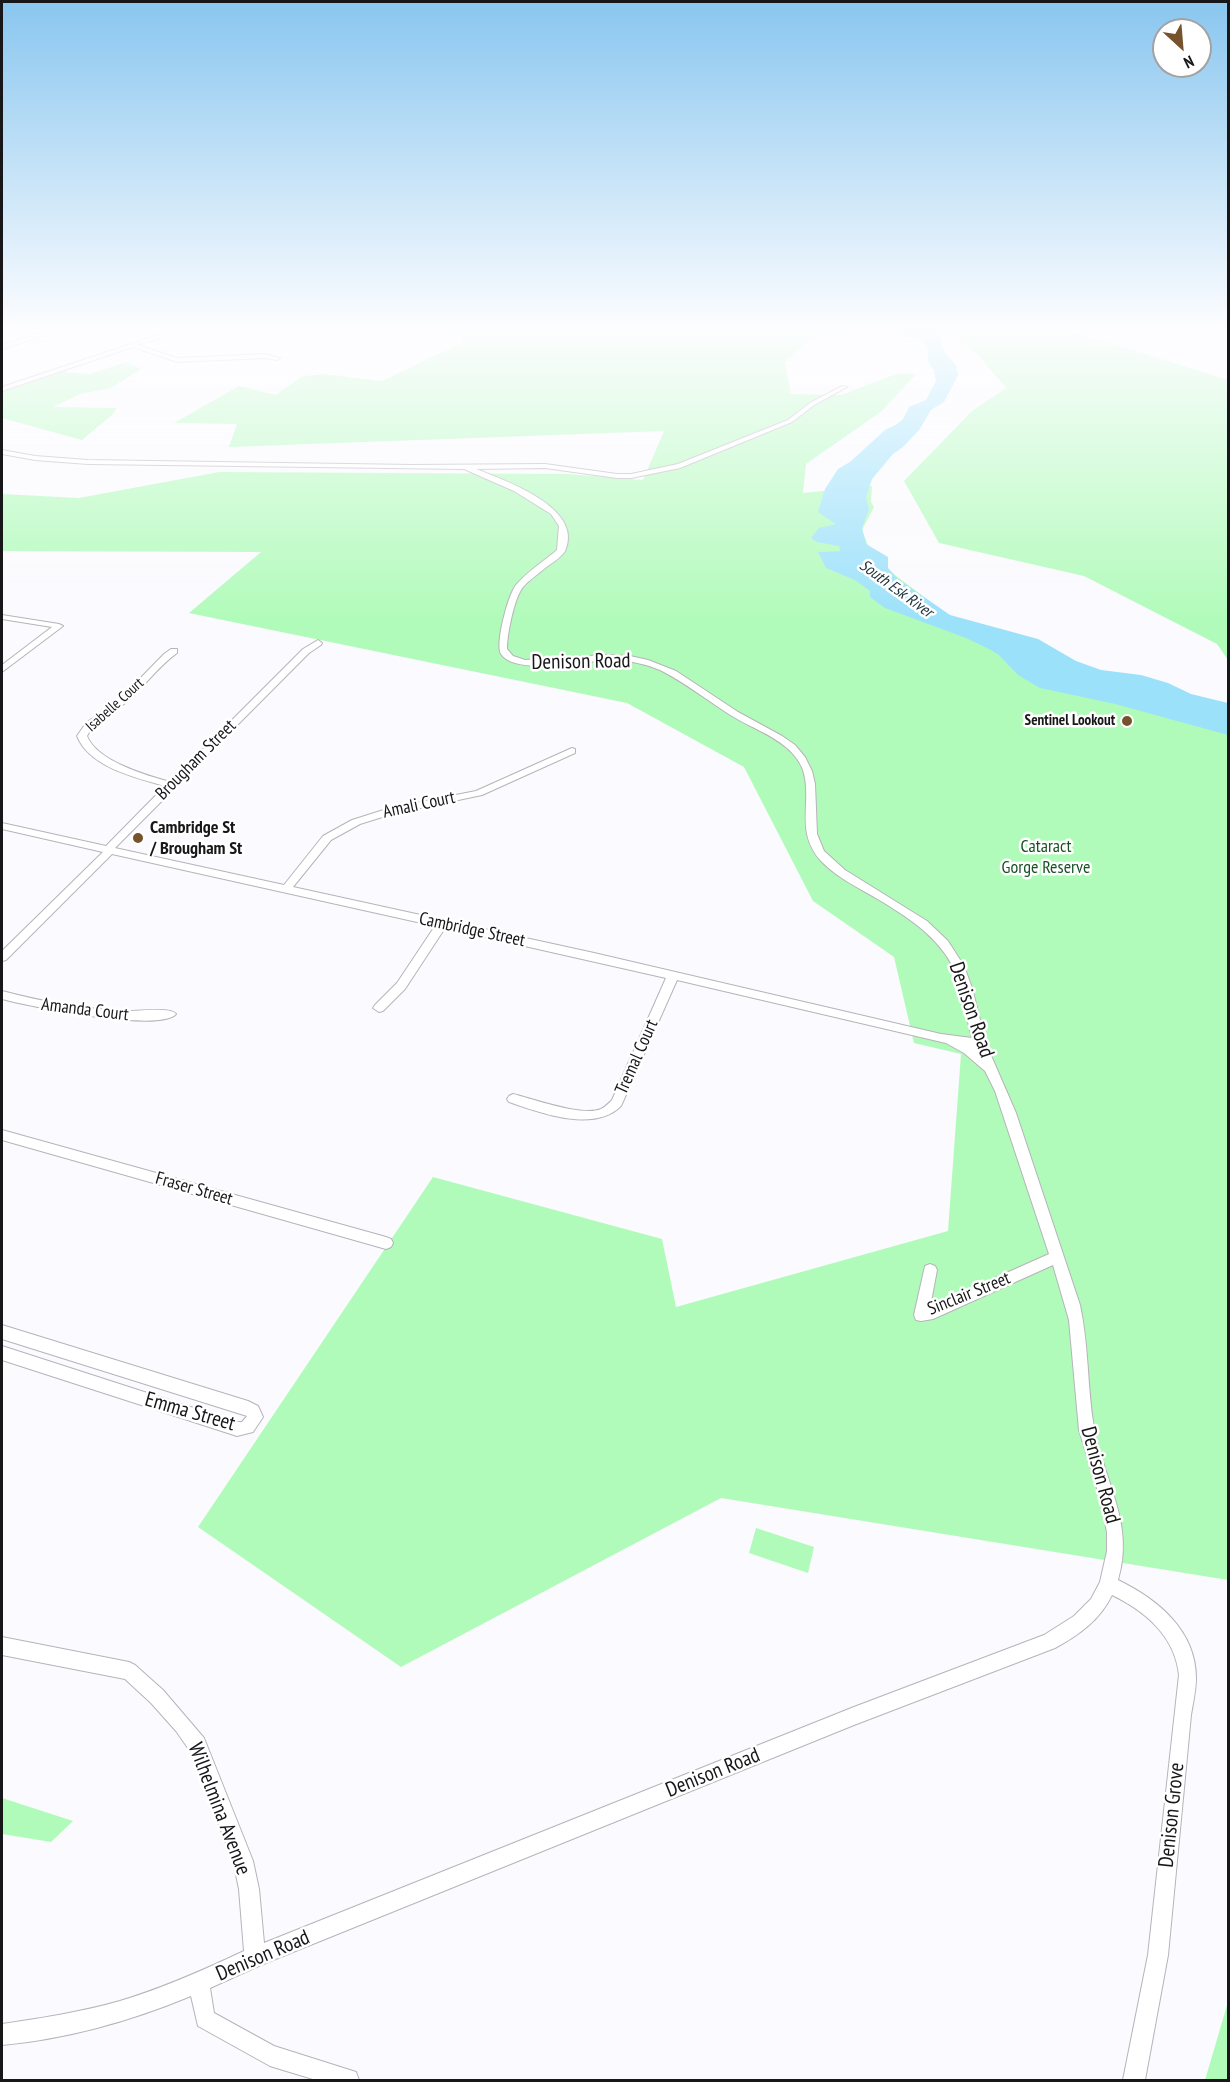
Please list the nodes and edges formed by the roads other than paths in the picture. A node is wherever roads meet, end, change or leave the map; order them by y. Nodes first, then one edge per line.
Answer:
1 (777, 426) edge
2 (2, 452) edge
3 (504, 466) junction
4 (466, 467) junction
5 (483, 473) junction
6 (2, 616) edge
7 (318, 643) dead end
8 (174, 651) dead end
9 (2, 669) edge
10 (572, 751) dead end
11 (171, 785) junction
12 (2, 826) edge
13 (108, 850) junction
14 (286, 890) junction
15 (442, 924) junction
16 (2, 957) edge
17 (673, 976) junction
18 (2, 995) edge
19 (379, 1008) dead end
20 (170, 1014) dead end
21 (941, 1038) junction
22 (979, 1043) junction
23 (992, 1073) junction
24 (513, 1099) dead end
25 (2, 1135) edge
26 (386, 1243) dead end
27 (1058, 1259) junction
28 (930, 1270) dead end
29 (2, 1332) edge
30 (2, 1353) edge
31 (1108, 1584) junction
32 (2, 1646) edge
33 (255, 1957) junction
34 (199, 1983) junction
35 (2, 2035) edge
36 (348, 2080) edge
37 (1134, 2080) edge

1 - 3 street
2 - 4 street
3 - 4 street
3 - 5 street
4 - 5 street, Denison Road
5 - 22 street, Denison Road
6 - 9 street
7 - 11 street, Brougham Street
8 - 11 street, Isabelle Court
10 - 14 street, Amali Court
11 - 13 street, Brougham Street
12 - 13 street, Cambridge Street
13 - 14 street, Cambridge Street
13 - 16 street, Brougham Street
14 - 15 street, Cambridge Street
15 - 17 street, Cambridge Street
15 - 19 street
17 - 21 street, Cambridge Street
17 - 24 street, Tremal Court
18 - 20 street, Amanda Court
21 - 22 street, Cambridge Street
21 - 23 street, Cambridge Street
22 - 23 street, Denison Road
23 - 27 street, Denison Road
25 - 26 street, Fraser Street
27 - 28 street, Sinclair Street
27 - 31 street, Denison Road
29 - 30 street, Emma Street
31 - 33 street, Denison Road
31 - 37 street, Denison Grove
32 - 33 street, Wilhelmina Avenue
33 - 34 street, Denison Road
34 - 35 street, Denison Road
34 - 36 street

